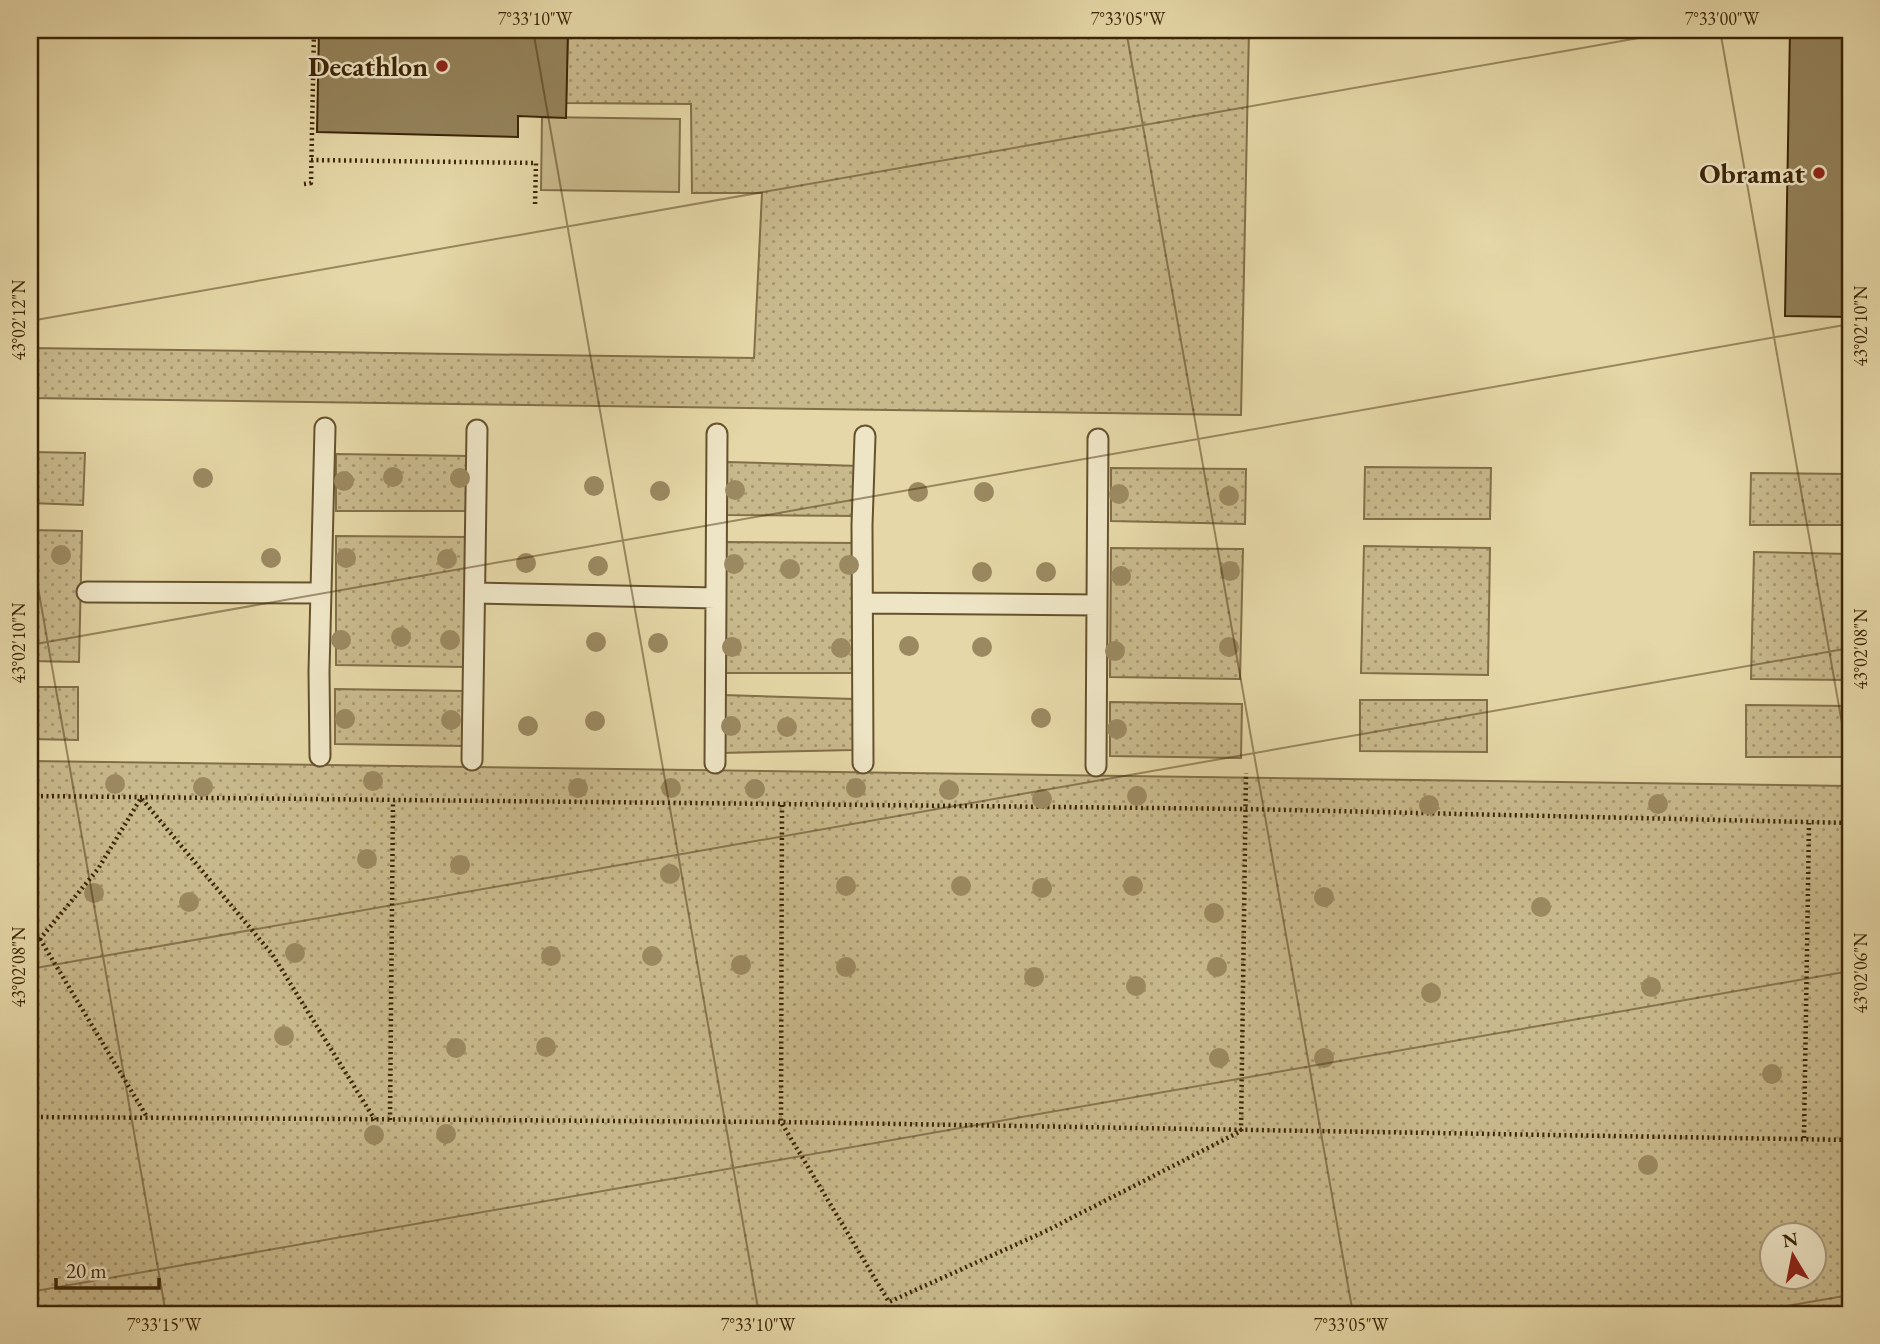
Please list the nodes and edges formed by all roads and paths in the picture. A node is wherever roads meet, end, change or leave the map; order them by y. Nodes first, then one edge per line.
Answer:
1 (314, 30) edge
2 (311, 160) junction
3 (304, 184) dead end
4 (535, 205) dead end
5 (325, 428) dead end
6 (477, 430) dead end
7 (717, 433) dead end
8 (865, 436) dead end
9 (1098, 439) dead end
10 (87, 593) dead end
11 (320, 593) junction
12 (475, 593) junction
13 (716, 598) junction
14 (863, 603) junction
15 (1097, 605) junction
16 (320, 757) dead end
17 (472, 760) dead end
18 (715, 762) dead end
19 (863, 763) dead end
20 (1096, 766) dead end
21 (1246, 772) dead end
22 (30, 796) edge
23 (141, 798) junction
24 (393, 801) junction
25 (782, 805) junction
26 (1246, 809) junction
27 (1810, 823) junction
28 (1850, 823) edge
29 (40, 939) junction
30 (30, 945) edge
31 (30, 1117) edge
32 (148, 1118) junction
33 (375, 1119) junction
34 (390, 1120) junction
35 (781, 1122) junction
36 (1241, 1131) junction
37 (1804, 1138) junction
38 (1850, 1140) edge

1 - 2 path
2 - 3 path
2 - 4 path
5 - 11 lane
6 - 12 lane
7 - 13 lane
8 - 14 lane
9 - 15 lane
10 - 11 lane
11 - 16 lane
12 - 13 lane
12 - 17 lane
13 - 18 lane
14 - 15 lane
14 - 19 lane
15 - 20 lane
21 - 26 path
22 - 23 path
23 - 24 path
23 - 29 path
23 - 33 path
24 - 25 path
24 - 34 path
25 - 26 path
25 - 35 path
26 - 27 path
26 - 36 path
27 - 28 path
27 - 37 path
29 - 30 path
29 - 32 path
31 - 32 path
32 - 33 path
33 - 34 path
34 - 35 path
35 - 36 path
35 - 36 path
36 - 37 path
37 - 38 path

